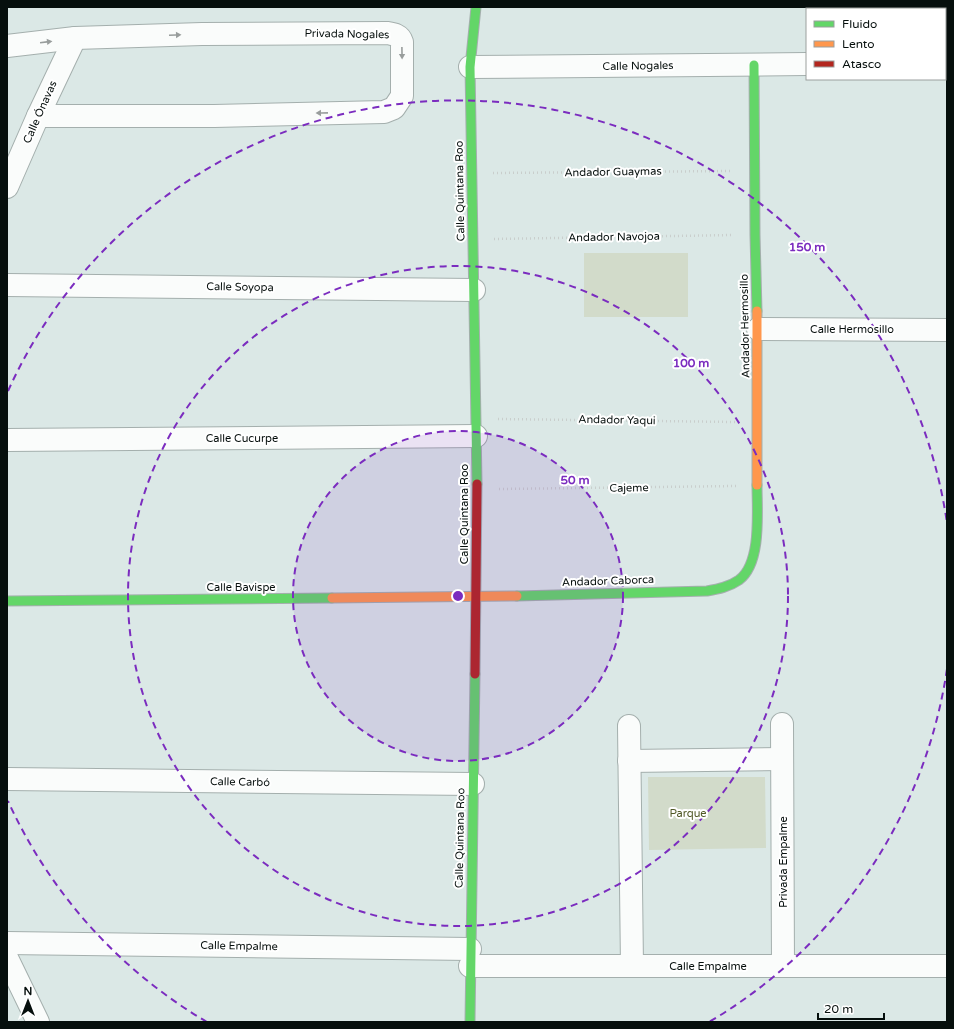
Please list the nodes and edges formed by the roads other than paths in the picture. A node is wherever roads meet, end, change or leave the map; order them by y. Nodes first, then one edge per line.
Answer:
1 (476, 7) edge
2 (466, 19) dead end
3 (74, 38) junction
4 (7, 46) edge
5 (754, 64) junction
6 (806, 64) edge
7 (470, 67) junction
8 (38, 116) junction
9 (7, 187) edge
10 (7, 285) edge
11 (474, 290) junction
12 (758, 329) junction
13 (947, 330) edge
14 (476, 428) junction
15 (7, 440) edge
16 (738, 581) joint
17 (476, 597) junction
18 (7, 601) edge
19 (782, 724) dead end
20 (629, 726) dead end
21 (782, 759) junction
22 (629, 761) junction
23 (7, 779) edge
24 (473, 784) junction
25 (7, 943) edge
26 (470, 957) junction
27 (7, 958) edge
28 (632, 966) junction
29 (783, 966) junction
30 (947, 966) edge
31 (38, 1022) edge
32 (470, 1022) edge

1 - 7 street, Calle Quintana Roo
2 - 7 street
4 -> 3 street, Privada Nogales
3 - 8 street, Calle Ónavas
3 -> 8 street, Privada Nogales
5 - 6 street, Calle Nogales
5 - 7 street, Calle Nogales
5 - 12 street, Andador Hermosillo
7 - 11 street, Calle Quintana Roo
8 - 9 street, Calle Ónavas
10 - 11 street, Calle Soyopa
11 - 14 street, Calle Quintana Roo
12 - 13 street, Calle Hermosillo
12 - 16 street, Andador Hermosillo
14 - 15 street, Calle Cucurpe
14 - 17 street, Calle Quintana Roo
16 - 17 street, Andador Caborca
17 - 18 street, Calle Bavispe
17 - 24 street, Calle Quintana Roo
19 - 21 street, Privada Empalme
20 - 22 street
21 - 22 street
21 - 29 street, Privada Empalme
22 - 28 street
23 - 24 street, Calle Carbó
24 - 26 street, Calle Quintana Roo
25 - 26 street, Calle Empalme
26 - 28 street, Calle Empalme
26 - 32 street, Calle Quintana Roo
27 - 31 street
28 - 29 street, Calle Empalme
29 - 30 street, Calle Empalme

